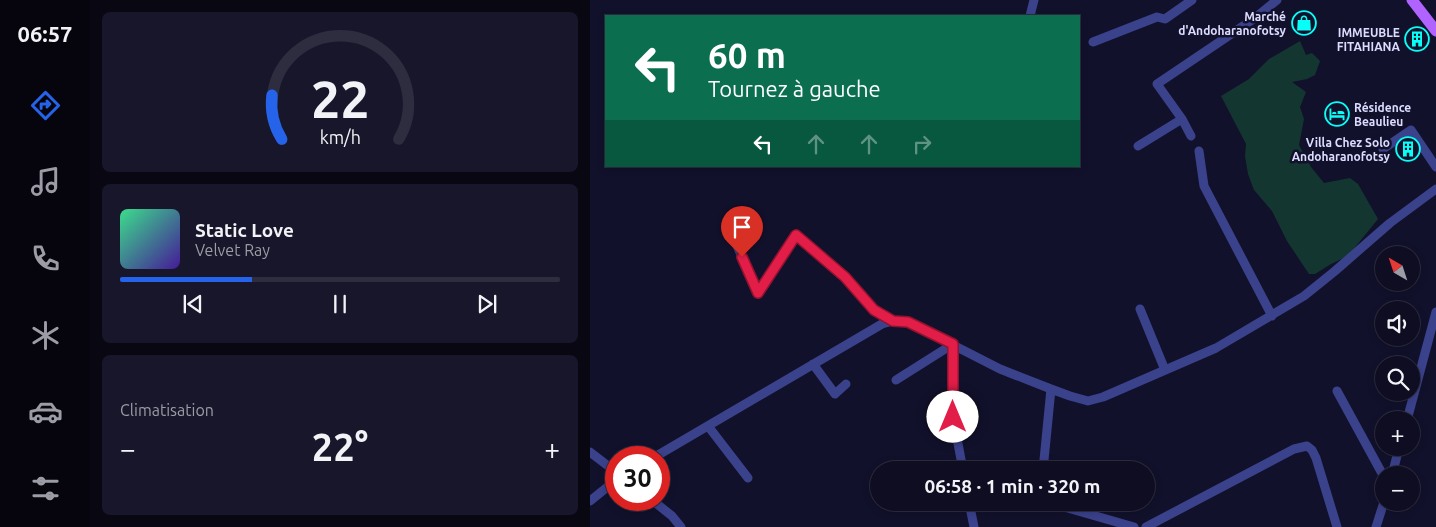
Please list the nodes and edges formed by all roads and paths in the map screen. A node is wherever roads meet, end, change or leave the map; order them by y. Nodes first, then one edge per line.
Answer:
1 (1034, 0) edge
2 (1192, 0) edge
3 (1277, 0) edge
4 (1412, 0) edge
5 (1030, 15) edge
6 (1436, 31) edge
7 (1093, 42) dead end
8 (1182, 119) junction
9 (1191, 136) dead end
10 (1138, 146) dead end
11 (1383, 149) dead end
12 (1199, 151) dead end
13 (1436, 167) edge
14 (1436, 189) edge
15 (734, 239) dead end
16 (1140, 309) dead end
17 (1436, 312) edge
18 (1272, 316) junction
19 (893, 321) junction
20 (953, 344) junction
21 (813, 364) junction
22 (1166, 370) junction
23 (896, 380) dead end
24 (846, 384) dead end
25 (1051, 389) junction
26 (1337, 392) dead end
27 (1409, 411) edge
28 (708, 426) junction
29 (670, 448) edge
30 (590, 452) edge
31 (961, 461) edge
32 (1045, 461) edge
33 (605, 464) edge
34 (1378, 466) edge
35 (748, 478) dead end
36 (605, 489) edge
37 (590, 501) edge
38 (666, 511) edge
39 (971, 511) edge
40 (1078, 511) edge
41 (1381, 511) edge
42 (681, 527) edge
43 (974, 527) edge
44 (1134, 527) edge
45 (1148, 527) edge
46 (1337, 527) edge
47 (1376, 527) edge

1 - 5 street
2 - 7 street
3 - 8 street
4 - 6 main road
8 - 9 street
8 - 10 street
11 - 13 street
12 - 18 street
14 - 18 street
15 - 19 street
16 - 22 street
17 - 27 street
18 - 22 street
19 - 20 street
19 - 21 street
20 - 23 street
20 - 25 street
20 - 31 street
21 - 24 street
21 - 28 street
22 - 25 street
25 - 32 street
26 - 34 street
28 - 29 street
28 - 35 street
30 - 33 street
36 - 37 street
38 - 42 street
39 - 43 street
40 - 44 street
41 - 47 street
45 - 46 street

